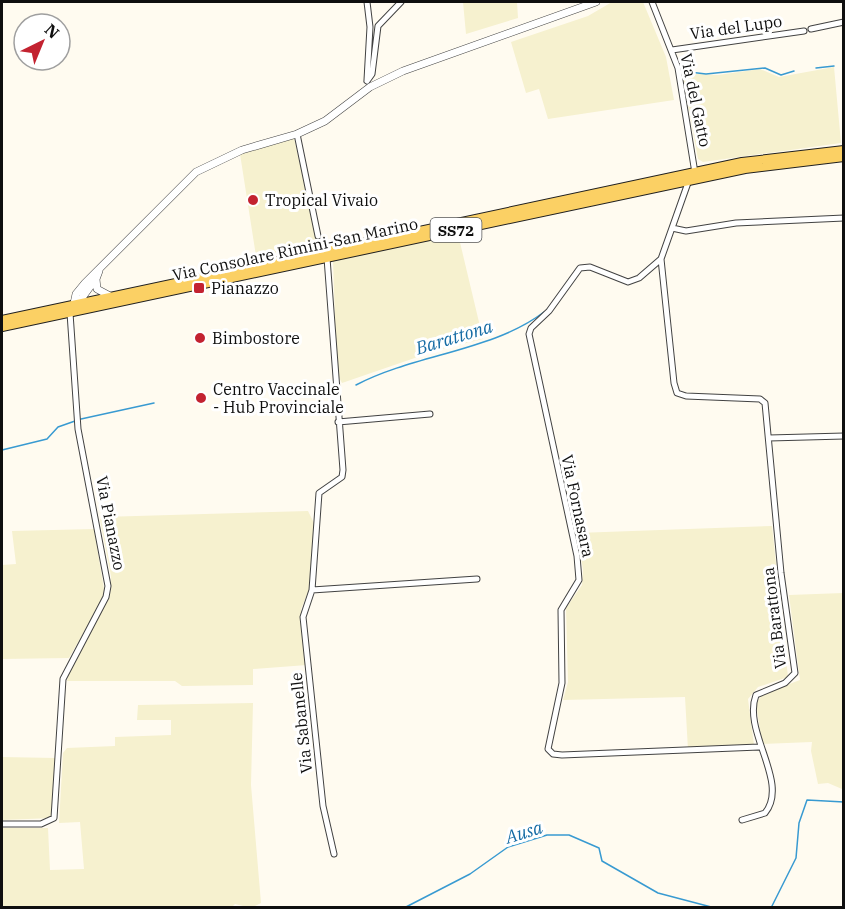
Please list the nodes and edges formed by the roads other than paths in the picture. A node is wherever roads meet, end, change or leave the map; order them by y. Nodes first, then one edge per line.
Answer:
1 (368, 2) edge
2 (401, 2) edge
3 (596, 2) edge
4 (652, 2) edge
5 (843, 22) edge
6 (672, 50) junction
7 (368, 84) junction
8 (297, 134) junction
9 (843, 150) edge
10 (843, 157) edge
11 (696, 171) junction
12 (688, 181) junction
13 (843, 218) edge
14 (672, 228) junction
15 (318, 236) dead end
16 (327, 258) junction
17 (661, 259) junction
18 (102, 266) junction
19 (96, 279) junction
20 (113, 296) junction
21 (72, 309) junction
22 (2, 320) edge
23 (2, 327) edge
24 (430, 414) dead end
25 (338, 422) junction
26 (843, 436) edge
27 (769, 438) junction
28 (477, 579) dead end
29 (312, 590) junction
30 (759, 747) junction
31 (742, 820) dead end
32 (2, 824) edge
33 (334, 854) dead end

1 - 7 street
2 - 7 street
3 - 7 street
4 - 6 street, Via del Gatto
5 - 6 street, Via del Lupo
6 - 11 street, Via del Gatto
7 - 8 street
8 - 15 street, Via Consolare Rimini-San Marino
8 - 18 street
9 - 11 main road, Via Consolare Rimini-San Marino / SS72
10 - 12 main road, Via Consolare Rimini-San Marino / SS72
11 - 12 street, Via Barattona
11 - 20 main road, Via Consolare Rimini-San Marino / SS72
12 - 14 street, Via Barattona
12 - 16 main road, Via Consolare Rimini-San Marino / SS72
13 - 14 street
14 - 17 street, Via Barattona
16 - 21 main road, Via Consolare Rimini-San Marino / SS72
16 - 25 street, Via Sabanelle
17 - 27 street, Via Barattona
17 - 30 street, Via Fornasara
18 - 19 street
18 - 21 street
19 - 20 street
19 - 21 street
20 - 21 main road, Via Consolare Rimini-San Marino / SS72
21 - 22 main road, Via Consolare Rimini-San Marino / SS72
21 - 23 main road, Via Consolare Rimini-San Marino / SS72
21 - 32 street, Via Pianazzo
24 - 25 street
25 - 29 street, Via Sabanelle
26 - 27 street
27 - 30 street, Via Barattona
28 - 29 street
29 - 33 street, Via Sabanelle
30 - 31 street, Via Barattona

